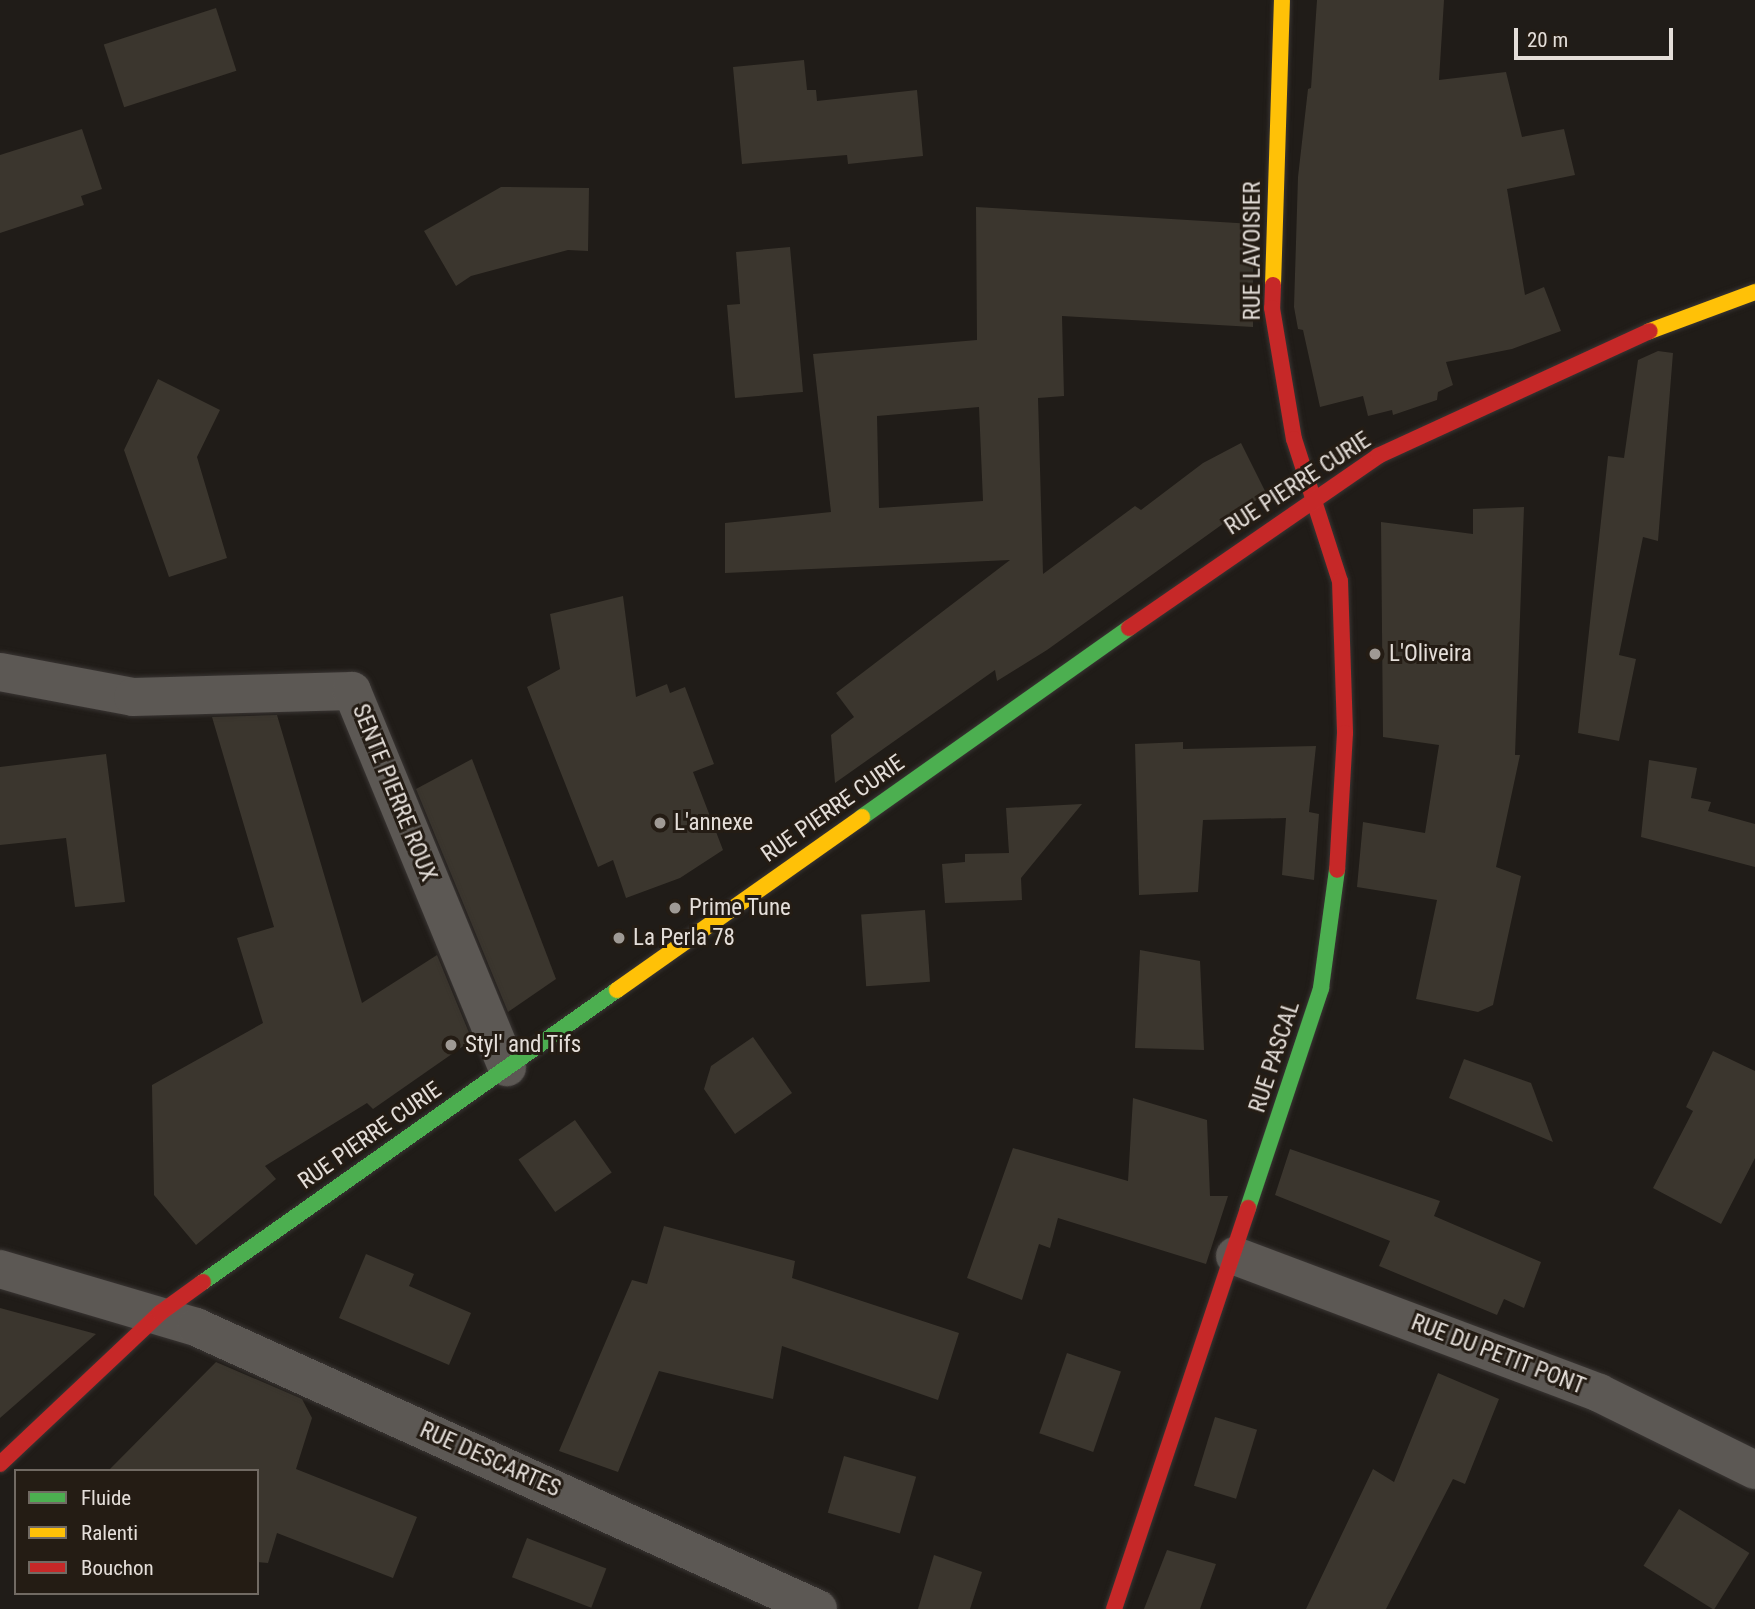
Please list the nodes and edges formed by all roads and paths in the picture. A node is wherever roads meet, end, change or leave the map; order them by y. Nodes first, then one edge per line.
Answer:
1 (1282, 0) edge
2 (1755, 292) edge
3 (1311, 499) junction
4 (0, 672) edge
5 (507, 1067) junction
6 (1235, 1256) junction
7 (0, 1269) edge
8 (160, 1313) junction
9 (0, 1464) edge
10 (1755, 1470) edge
11 (818, 1609) edge
12 (1114, 1609) edge

1 - 3 street, RUE LAVOISIER
2 - 3 street, RUE PIERRE CURIE
3 - 5 street, RUE PIERRE CURIE
3 - 6 street, RUE PASCAL
4 - 5 street, SENTE PIERRE ROUX
5 - 8 street, RUE PIERRE CURIE
6 - 10 street, RUE DU PETIT PONT
6 - 12 street, RUE PASCAL
7 - 8 street, RUE DESCARTES
8 - 9 street, RUE PIERRE CURIE
8 - 11 street, RUE DESCARTES

